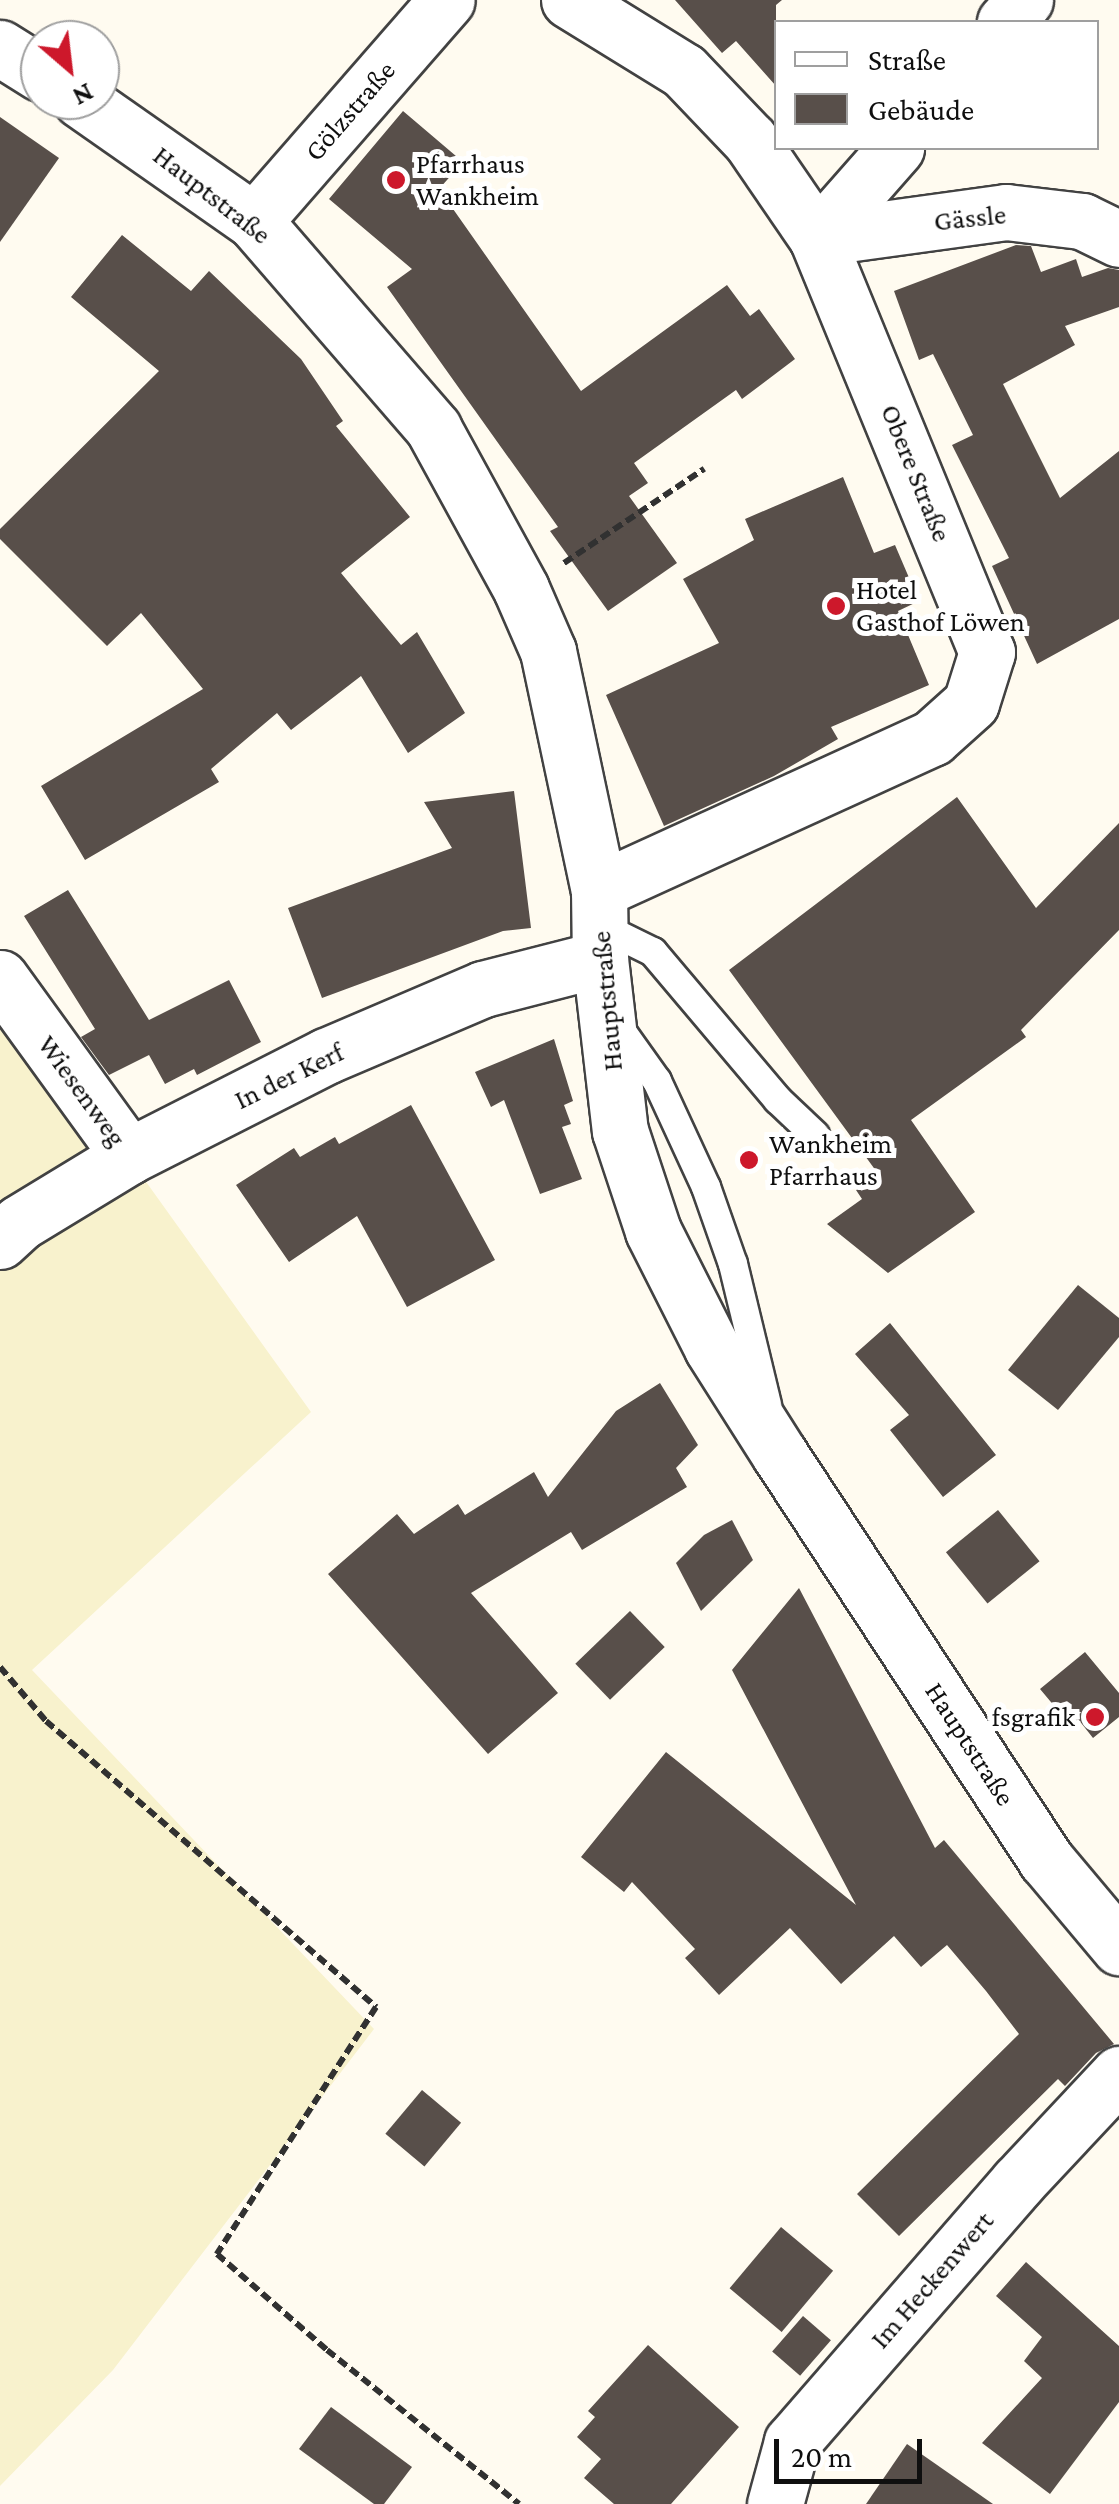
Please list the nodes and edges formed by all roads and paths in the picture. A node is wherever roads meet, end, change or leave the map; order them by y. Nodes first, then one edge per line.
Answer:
1 (447, 0) edge
2 (570, 0) edge
3 (1025, 0) edge
4 (1008, 20) edge
5 (110, 120) edge
6 (894, 150) edge
7 (254, 221) junction
8 (818, 238) junction
9 (1119, 238) edge
10 (704, 470) dead end
11 (521, 589) junction
12 (601, 947) junction
13 (0, 978) edge
14 (815, 1134) dead end
15 (130, 1156) junction
16 (0, 1241) edge
17 (0, 1667) edge
18 (1119, 1947) edge
19 (1119, 2074) edge
20 (518, 2504) edge
21 (775, 2504) edge

1 - 7 street, Gölzstraße
2 - 8 street, Obere Straße
3 - 4 street
5 - 7 street, Hauptstraße
6 - 8 street
7 - 11 street, Hauptstraße
8 - 9 street, Gässle
8 - 12 street, Obere Straße
10 - 11 path
11 - 12 street, Hauptstraße
12 - 14 lane
12 - 15 street, In der Kerf
12 - 18 street, Hauptstraße
13 - 15 street, Wiesenweg
15 - 16 street, In der Kerf
17 - 20 path
19 - 21 street, Im Heckenwert

